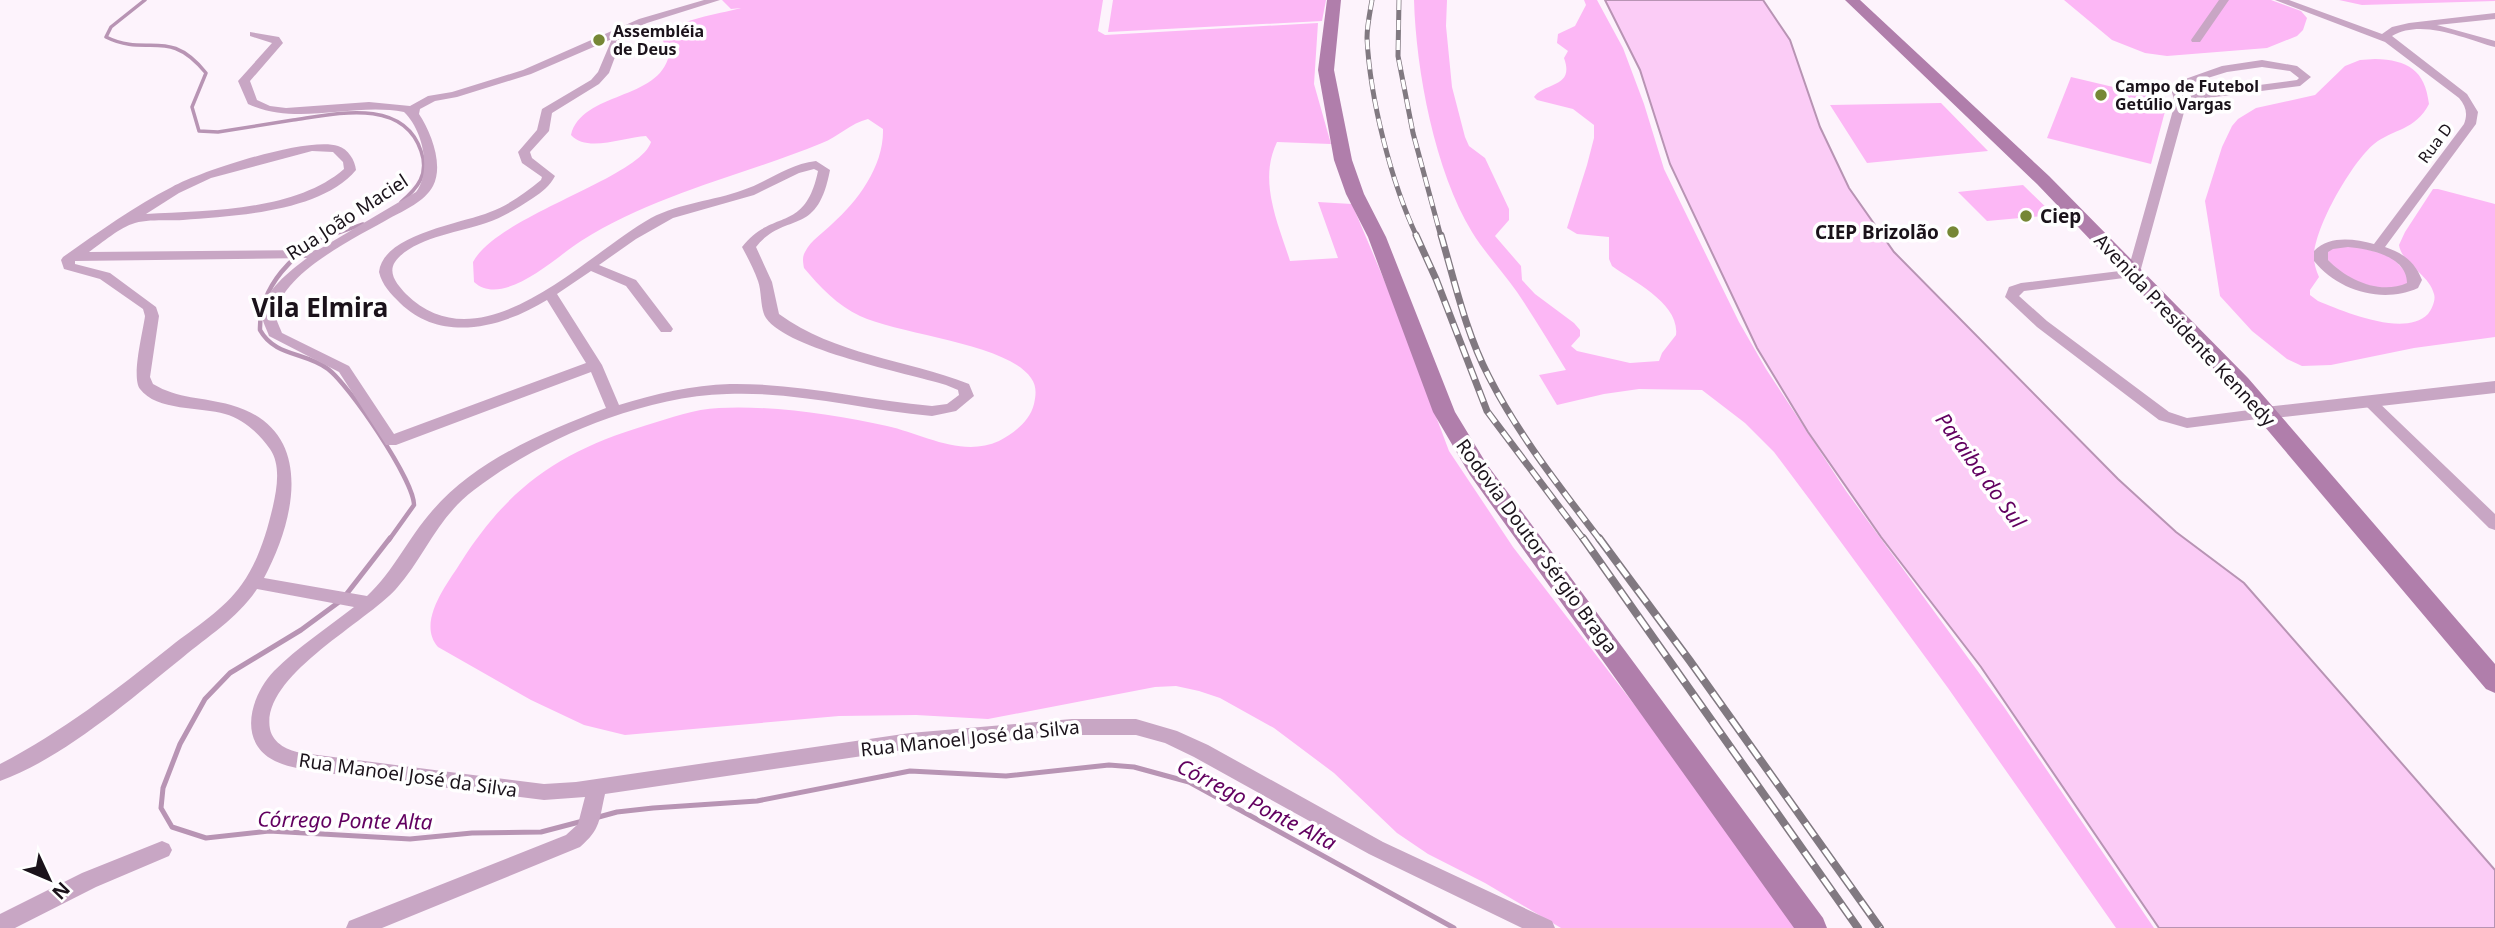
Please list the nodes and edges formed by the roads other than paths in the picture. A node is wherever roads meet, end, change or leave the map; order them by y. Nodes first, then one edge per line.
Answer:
1 (715, 0) edge
2 (1334, 0) edge
3 (1852, 0) edge
4 (2224, 0) edge
5 (2280, 0) edge
6 (2495, 16) edge
7 (2439, 25) junction
8 (620, 31) junction
9 (254, 34) dead end
10 (2391, 34) junction
11 (2196, 40) dead end
12 (2495, 44) edge
13 (432, 98) junction
14 (2181, 103) junction
15 (391, 106) junction
16 (417, 118) junction
17 (133, 219) junction
18 (2377, 249) junction
19 (318, 254) junction
20 (73, 256) junction
21 (589, 266) junction
22 (2134, 273) junction
23 (550, 293) junction
24 (666, 329) dead end
25 (595, 365) junction
26 (2495, 387) edge
27 (2369, 401) junction
28 (615, 412) junction
29 (2265, 413) junction
30 (2495, 524) edge
31 (253, 582) junction
32 (370, 603) junction
33 (2495, 682) edge
34 (0, 773) edge
35 (597, 787) junction
36 (162, 850) dead end
37 (0, 925) edge
38 (357, 928) edge
39 (1544, 928) edge
40 (1812, 928) edge

1 - 8 street
2 - 40 main road, Rodovia Doutor Sérgio Braga
3 - 22 main road, Avenida Presidente Kennedy
4 - 11 street
5 - 10 street
6 - 7 street
7 - 10 street
7 - 12 street
8 - 13 street
8 - 23 street, Rua Manoel José da Silva
9 - 15 street
10 - 18 street, Rua D
13 - 15 street
13 - 16 street
14 - 14 street
14 - 22 street
15 - 16 street
16 - 19 street, Rua João Maciel
17 - 17 street
17 - 20 street
18 - 18 street
19 - 20 street
19 - 25 street, Rua João Maciel
20 - 31 street
21 - 23 street, Rua Manoel José da Silva
21 - 24 street
21 - 28 street, Rua Manoel José da Silva
22 - 29 main road, Avenida Presidente Kennedy
22 - 29 street
23 - 25 street
25 - 28 street
26 - 27 street
27 - 29 street
27 - 30 street
28 - 32 street, Rua Manoel José da Silva
29 - 33 main road, Avenida Presidente Kennedy
31 - 32 street
31 - 34 street
32 - 35 street, Rua Manoel José da Silva
35 - 38 street
35 - 39 street, Rua Manoel José da Silva
36 - 37 street

